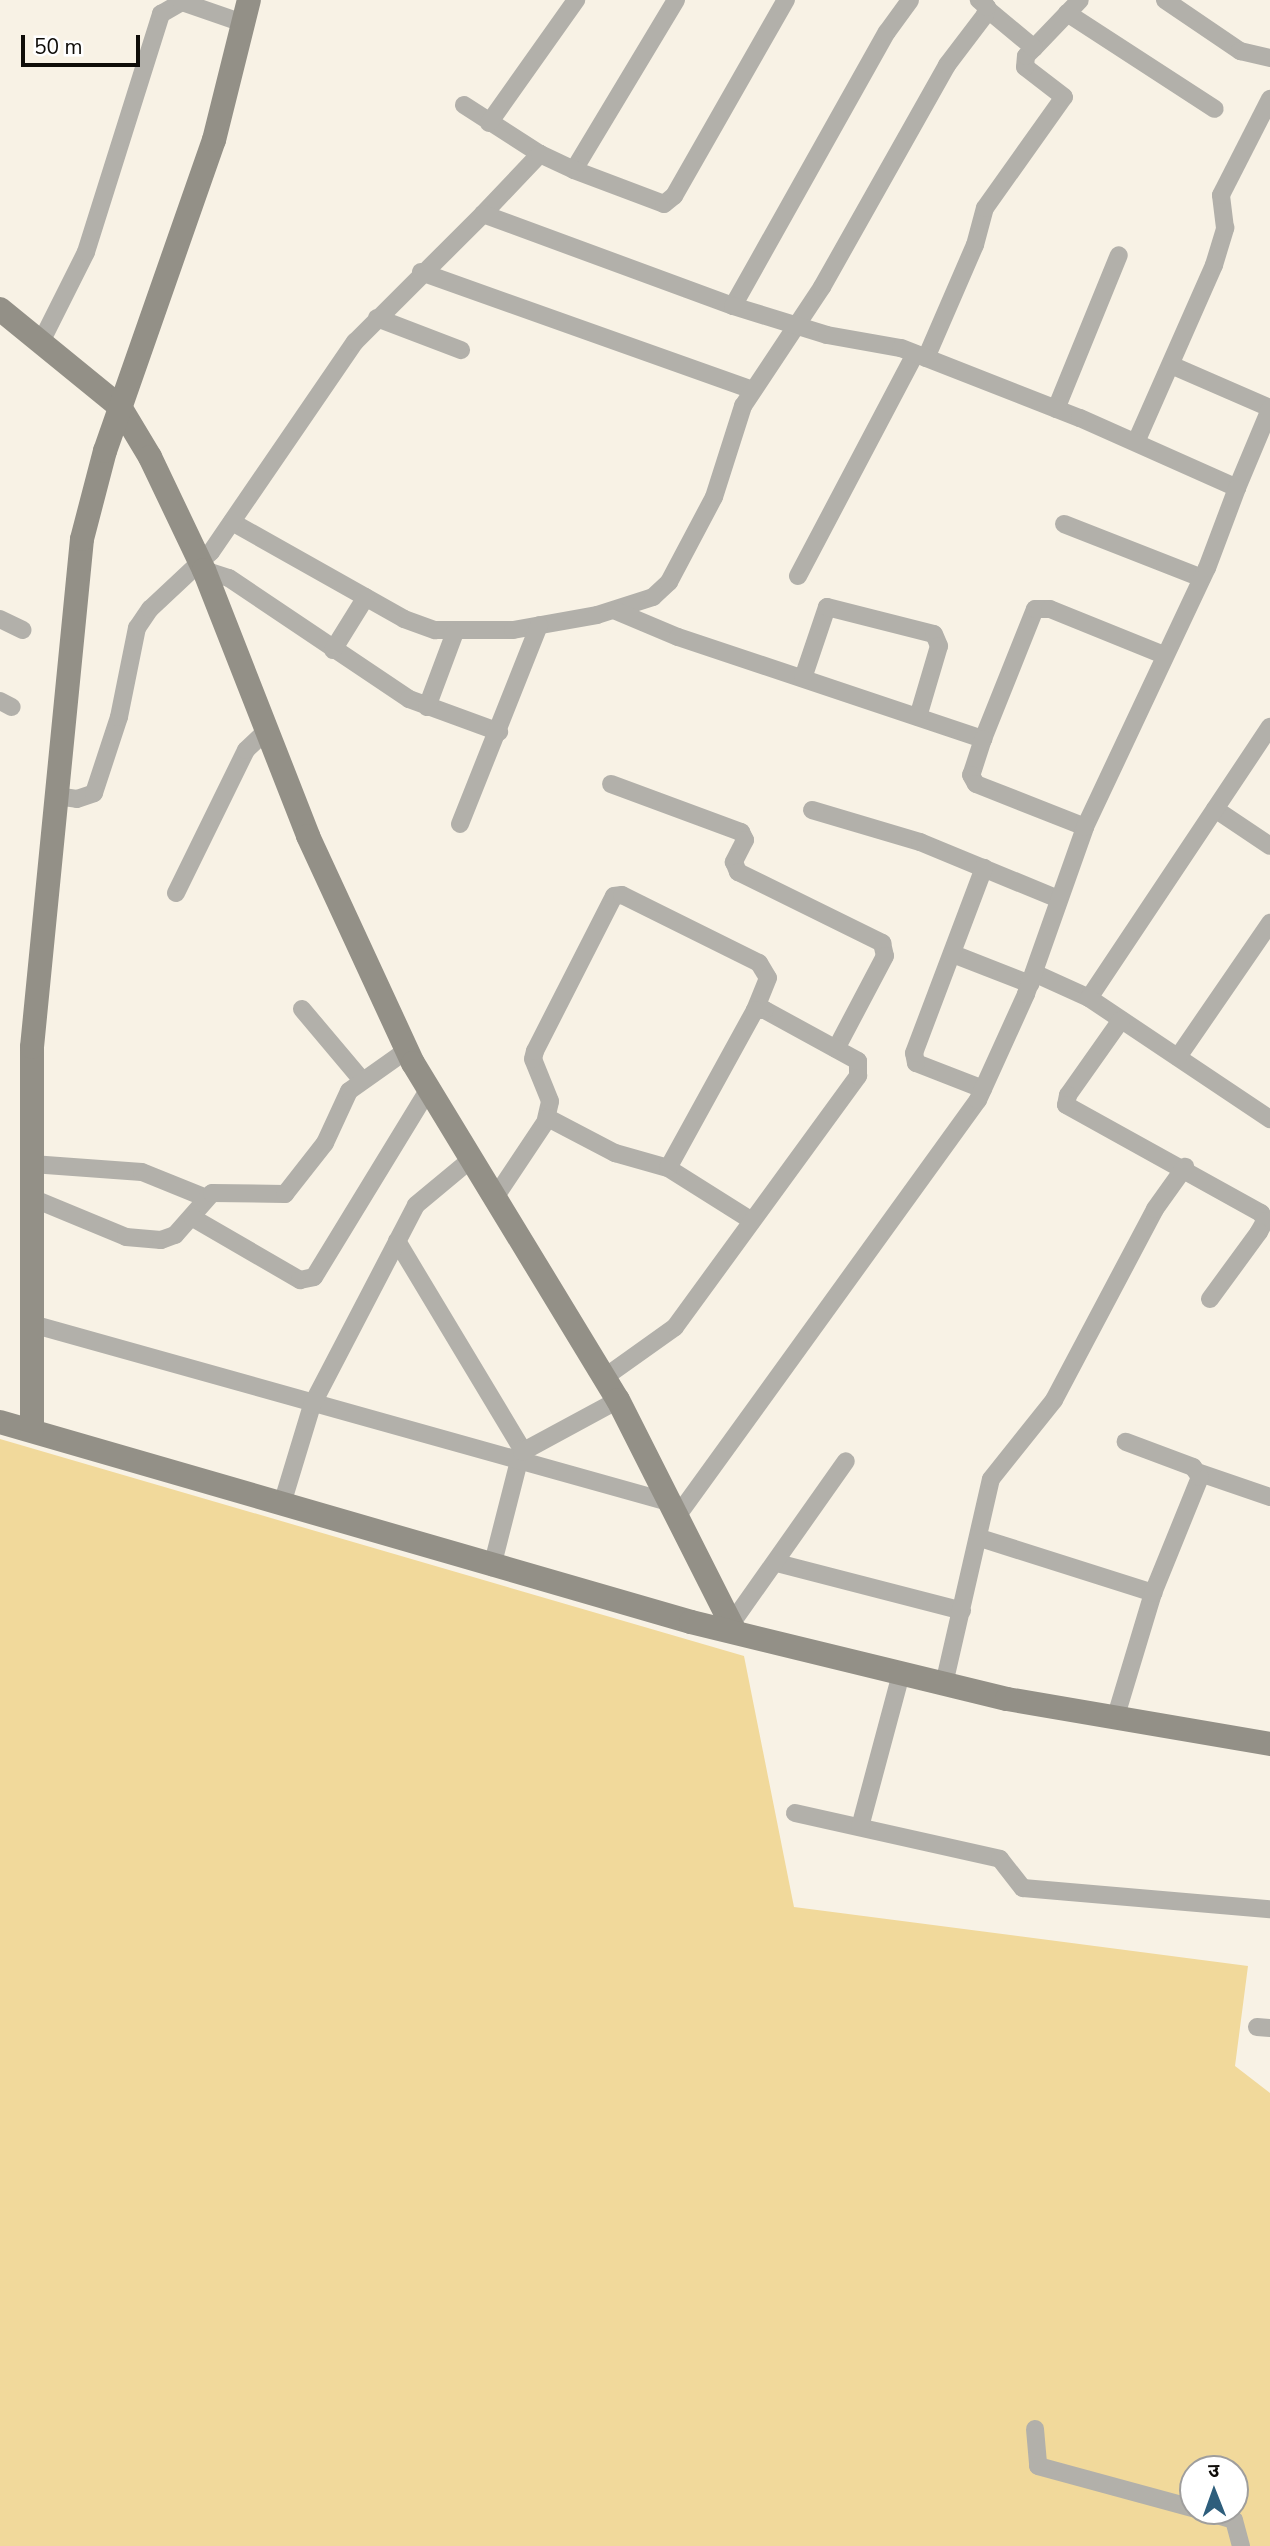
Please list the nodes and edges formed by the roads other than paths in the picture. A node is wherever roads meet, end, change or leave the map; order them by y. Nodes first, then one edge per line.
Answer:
1 (576, 0) edge
2 (676, 0) edge
3 (910, 0) edge
4 (1165, 0) edge
5 (781, 2) edge
6 (983, 5) edge
7 (1074, 6) edge
8 (246, 11) edge
9 (1034, 48) junction
10 (1270, 58) edge
11 (1270, 99) edge
12 (464, 104) dead end
13 (1215, 109) dead end
14 (489, 123) junction
15 (540, 154) junction
16 (574, 170) junction
17 (483, 214) junction
18 (1119, 255) dead end
19 (421, 272) junction
20 (733, 306) junction
21 (0, 309) edge
22 (377, 318) junction
23 (799, 326) junction
24 (41, 340) junction
25 (461, 350) dead end
26 (920, 356) junction
27 (1171, 365) junction
28 (753, 390) junction
29 (120, 408) junction
30 (1056, 409) junction
31 (1270, 409) edge
32 (1136, 442) junction
33 (1237, 488) junction
34 (233, 522) junction
35 (1064, 524) dead end
36 (202, 566) junction
37 (798, 576) dead end
38 (1202, 578) junction
39 (366, 597) junction
40 (616, 611) junction
41 (0, 619) edge
42 (539, 625) junction
43 (23, 630) dead end
44 (456, 632) junction
45 (333, 650) junction
46 (1164, 655) junction
47 (803, 678) junction
48 (427, 707) junction
49 (918, 717) junction
50 (1270, 727) edge
51 (265, 732) junction
52 (499, 732) junction
53 (983, 739) junction
54 (611, 784) dead end
55 (56, 796) junction
56 (1215, 809) junction
57 (812, 810) dead end
58 (460, 824) dead end
59 (1085, 827) junction
60 (1270, 846) edge
61 (984, 868) junction
62 (176, 893) dead end
63 (1058, 899) junction
64 (1270, 923) edge
65 (953, 954) junction
66 (1032, 979) junction
67 (1089, 998) junction
68 (302, 1009) dead end
69 (755, 1010) junction
70 (1121, 1020) junction
71 (836, 1049) junction
72 (407, 1050) junction
73 (1178, 1057) junction
74 (361, 1079) junction
75 (983, 1089) junction
76 (428, 1090) junction
77 (546, 1119) junction
78 (1270, 1119) edge
79 (469, 1161) junction
80 (32, 1164) junction
81 (1185, 1167) junction
82 (668, 1168) junction
83 (204, 1197) junction
84 (32, 1198) junction
85 (494, 1199) junction
86 (193, 1218) junction
87 (752, 1221) junction
88 (397, 1241) junction
89 (1210, 1299) dead end
90 (32, 1324) junction
91 (605, 1377) junction
92 (618, 1400) junction
93 (312, 1405) junction
94 (0, 1422) edge
95 (32, 1429) junction
96 (1126, 1442) dead end
97 (521, 1457) junction
98 (846, 1461) dead end
99 (1200, 1473) junction
100 (1270, 1497) edge
101 (282, 1504) junction
102 (675, 1509) junction
103 (980, 1538) junction
104 (777, 1563) junction
105 (492, 1567) junction
106 (1153, 1593) junction
107 (962, 1611) junction
108 (733, 1628) junction
109 (901, 1674) junction
110 (944, 1684) junction
111 (1115, 1719) junction
112 (1270, 1744) edge
113 (794, 1813) dead end
114 (860, 1827) junction
115 (1270, 1909) edge
116 (1035, 2429) dead end
117 (1179, 2504) edge
118 (1235, 2525) edge
119 (1241, 2546) edge

1 - 14 street
2 - 16 street
3 - 20 street
4 - 10 street
5 - 16 street
6 - 9 street
6 - 23 street
7 - 9 street
7 - 13 street
8 - 24 street
8 - 29 street
9 - 26 street
11 - 27 street
12 - 14 street
14 - 15 street
15 - 16 street
15 - 17 street
17 - 19 street
17 - 20 street
18 - 30 street
19 - 22 street
19 - 28 street
20 - 23 street
21 - 24 street
22 - 25 street
22 - 34 street
23 - 26 street
23 - 28 street
24 - 29 street
26 - 30 street
26 - 37 street
27 - 31 street
27 - 32 street
28 - 40 street
29 - 36 street
29 - 55 street
30 - 32 street
31 - 33 street
32 - 33 street
33 - 38 street
34 - 36 street
34 - 39 street
35 - 38 street
36 - 45 street
36 - 51 street
36 - 55 street
38 - 46 street
39 - 44 street
39 - 45 street
40 - 42 street
40 - 47 street
41 - 43 street
42 - 44 street
42 - 52 street
44 - 48 street
45 - 48 street
46 - 53 street
46 - 59 street
47 - 49 street
47 - 49 street
48 - 52 street
49 - 53 street
50 - 56 street
51 - 62 street
51 - 72 street
52 - 58 street
53 - 59 street
54 - 71 street
55 - 80 street
56 - 60 street
56 - 67 street
57 - 61 street
59 - 63 street
61 - 63 street
61 - 65 street
63 - 66 street
64 - 73 street
65 - 66 street
65 - 75 street
66 - 67 street
66 - 75 street
67 - 70 street
68 - 74 street
69 - 71 street
69 - 77 street
69 - 82 street
70 - 73 street
70 - 81 street
71 - 87 street
72 - 74 street
72 - 76 street
73 - 78 street
74 - 83 street
75 - 102 street
76 - 79 street
76 - 86 street
77 - 82 street
77 - 85 street
79 - 85 street
79 - 88 street
80 - 83 street
80 - 84 street
81 - 89 street
81 - 103 street
82 - 87 street
83 - 86 street
84 - 86 street
84 - 90 street
85 - 91 street
87 - 91 street
88 - 93 street
88 - 97 street
90 - 93 street
90 - 95 street
91 - 92 street
92 - 97 street
92 - 102 street
93 - 97 street
93 - 101 street
94 - 95 street
95 - 101 street
96 - 99 street
97 - 102 street
97 - 105 street
98 - 104 street
99 - 100 street
99 - 106 street
101 - 105 street
102 - 108 street
103 - 106 street
103 - 107 street
104 - 107 street
104 - 108 street
105 - 108 street
106 - 111 street
107 - 110 street
108 - 109 street
109 - 110 street
109 - 114 street
110 - 111 street
111 - 112 street
113 - 114 street
114 - 115 street
116 - 117 street
118 - 119 street

